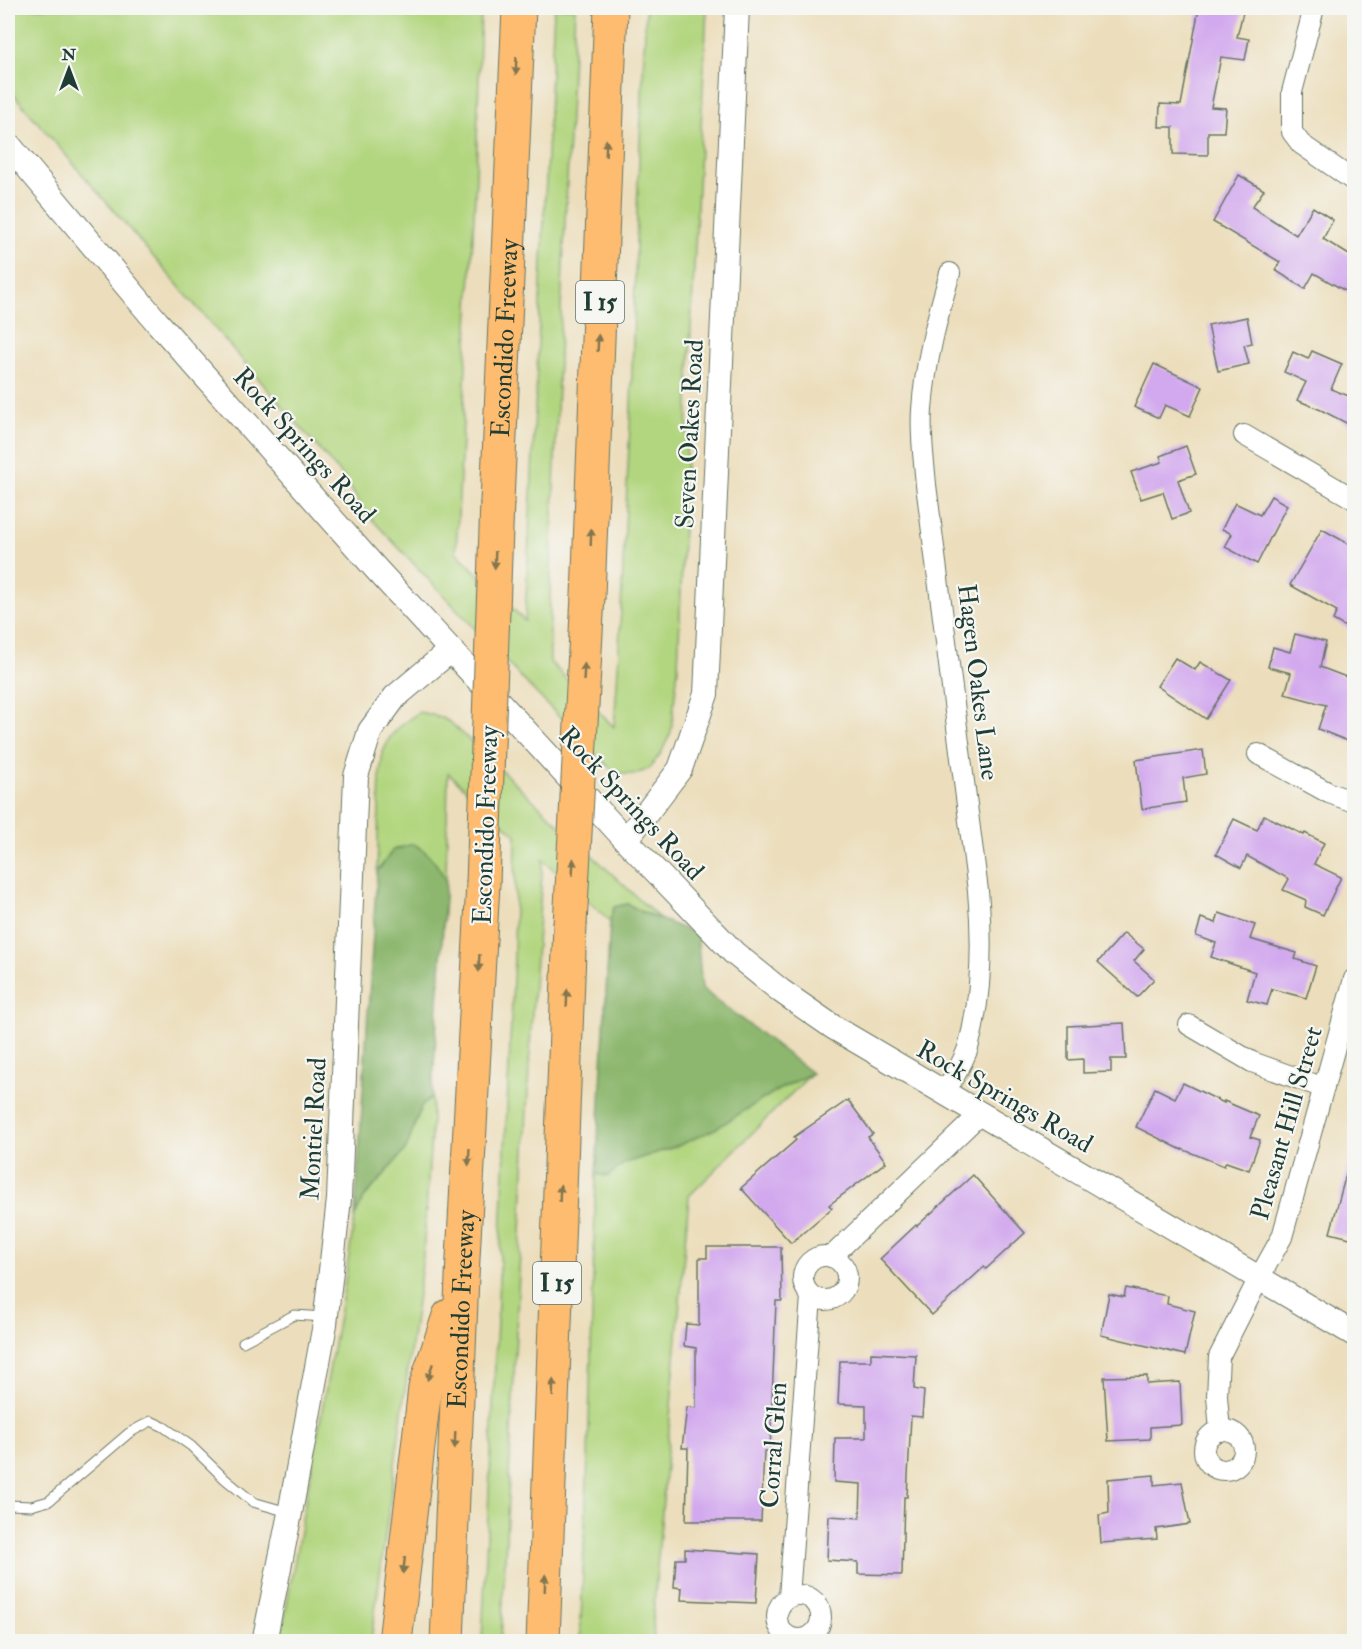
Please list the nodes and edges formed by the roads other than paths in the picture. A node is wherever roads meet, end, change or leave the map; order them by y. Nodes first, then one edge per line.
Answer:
1 (519, 8) edge
2 (611, 8) edge
3 (737, 8) edge
4 (1314, 8) edge
5 (8, 144) edge
6 (1354, 181) edge
7 (950, 273) dead end
8 (1244, 435) dead end
9 (1354, 499) edge
10 (451, 650) junction
11 (1258, 754) dead end
12 (1354, 802) edge
13 (626, 840) junction
14 (1354, 979) edge
15 (1189, 1025) dead end
16 (1324, 1088) junction
17 (945, 1093) junction
18 (980, 1114) junction
19 (831, 1257) junction
20 (462, 1277) junction
21 (1259, 1278) junction
22 (811, 1296) junction
23 (326, 1317) junction
24 (1354, 1334) edge
25 (243, 1342) dead end
26 (1220, 1431) dead end
27 (8, 1503) edge
28 (290, 1513) junction
29 (789, 1597) junction
30 (794, 1640) edge
31 (264, 1641) edge
32 (395, 1641) edge
33 (447, 1641) edge
34 (543, 1641) edge

1 -> 20 highway, Escondido Freeway, bridge
34 -> 2 highway, I 15, bridge
3 - 13 street, Seven Oakes Road
4 - 6 street
5 - 10 street, Rock Springs Road
7 - 17 street, Hagen Oakes Lane
8 - 9 street
10 - 13 street, Rock Springs Road
10 - 23 street, Montiel Road
11 - 12 street
13 - 17 street, Rock Springs Road
14 - 16 street, Pleasant Hill Street
15 - 16 street
16 - 21 street, Pleasant Hill Street
17 - 18 street, Rock Springs Road
18 - 19 street, Corral Glen
18 - 21 street, Rock Springs Road
19 - 22 street, Corral Glen
19 - 22 street
20 -> 32 highway
20 -> 33 highway, Escondido Freeway
21 - 24 street, Rock Springs Road
21 - 26 street, Pleasant Hill Street
22 - 29 street, Corral Glen
23 - 25 lane
23 - 28 street, Montiel Road
27 - 28 lane
28 - 31 street, Montiel Road
29 - 30 street, Corral Glen
29 - 30 street, Corral Glen

